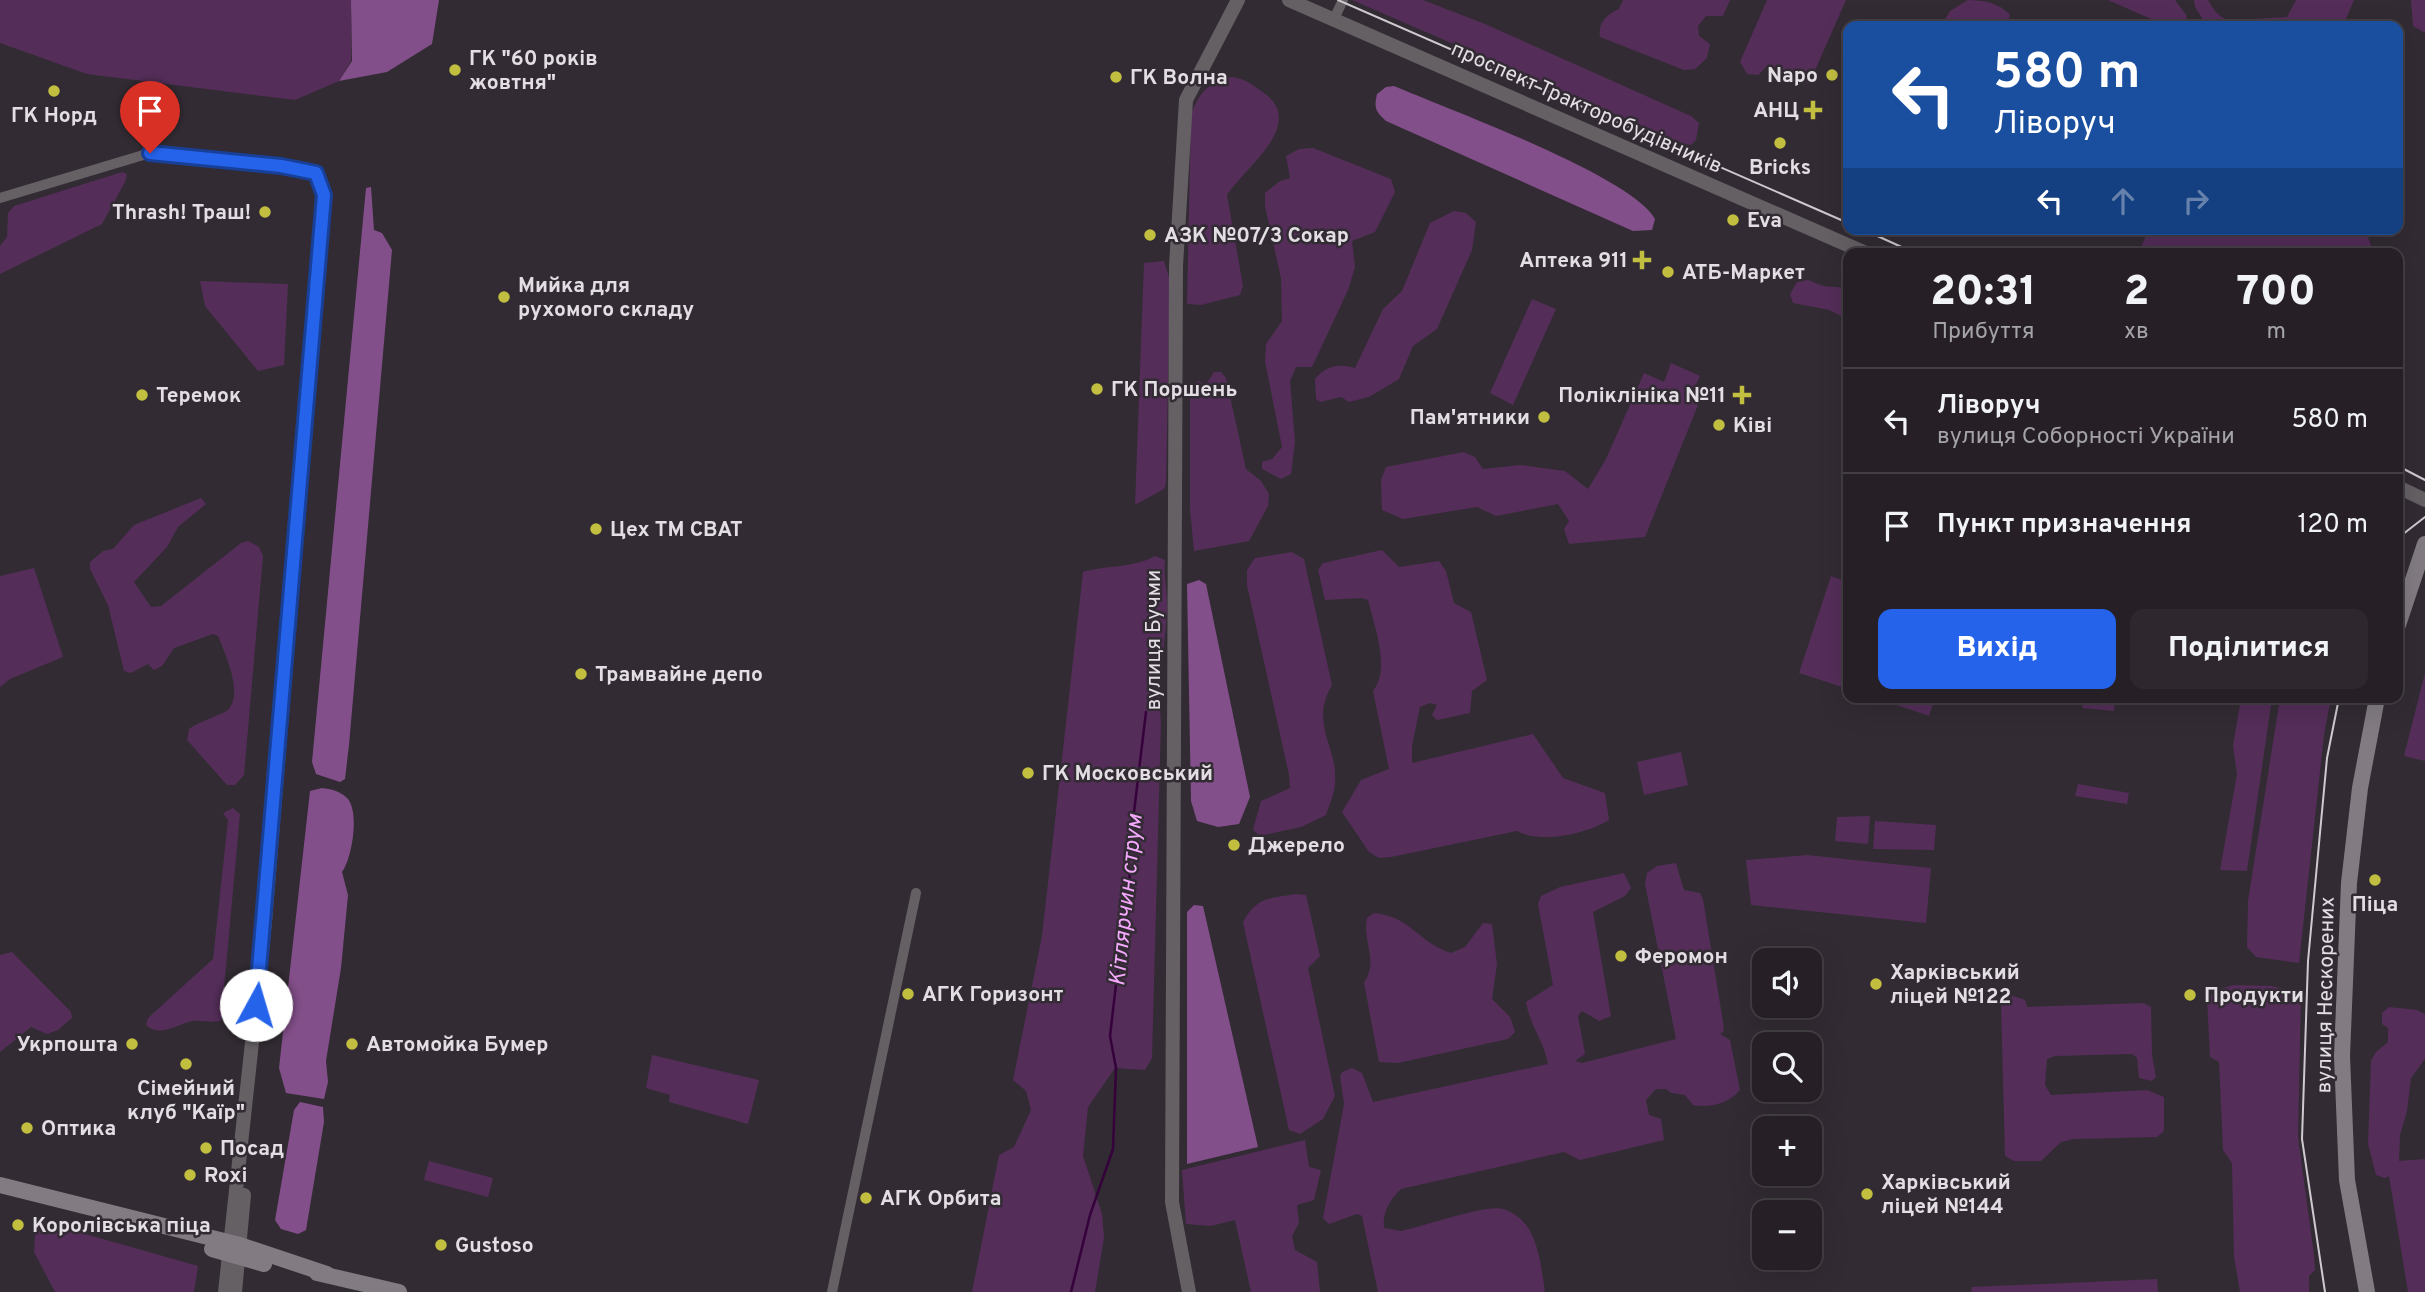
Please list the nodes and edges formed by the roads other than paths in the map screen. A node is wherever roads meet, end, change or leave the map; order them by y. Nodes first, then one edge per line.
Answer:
1 (1238, 0) edge
2 (1289, 0) edge
3 (1343, 0) edge
4 (1334, 19) junction
5 (324, 195) joint
6 (0, 198) edge
7 (1853, 248) edge
8 (2403, 489) edge
9 (2425, 500) edge
10 (2425, 544) edge
11 (2403, 610) edge
12 (2376, 703) edge
13 (916, 893) dead end
14 (0, 1185) edge
15 (234, 1250) junction
16 (225, 1292) edge
17 (234, 1292) edge
18 (399, 1292) edge
19 (832, 1292) edge
20 (1189, 1292) edge
21 (2368, 1292) edge

1 - 20 street, вулиця Бучми
2 - 4 street, проспект Тракторобудівників
3 - 4 street
4 - 7 street, проспект Тракторобудівників
5 - 6 street
5 - 15 street
8 - 9 street
10 - 11 main road
12 - 21 main road, вулиця Нескорених
13 - 19 street
14 - 15 main road
15 - 16 street
15 - 17 street
15 - 18 main road

